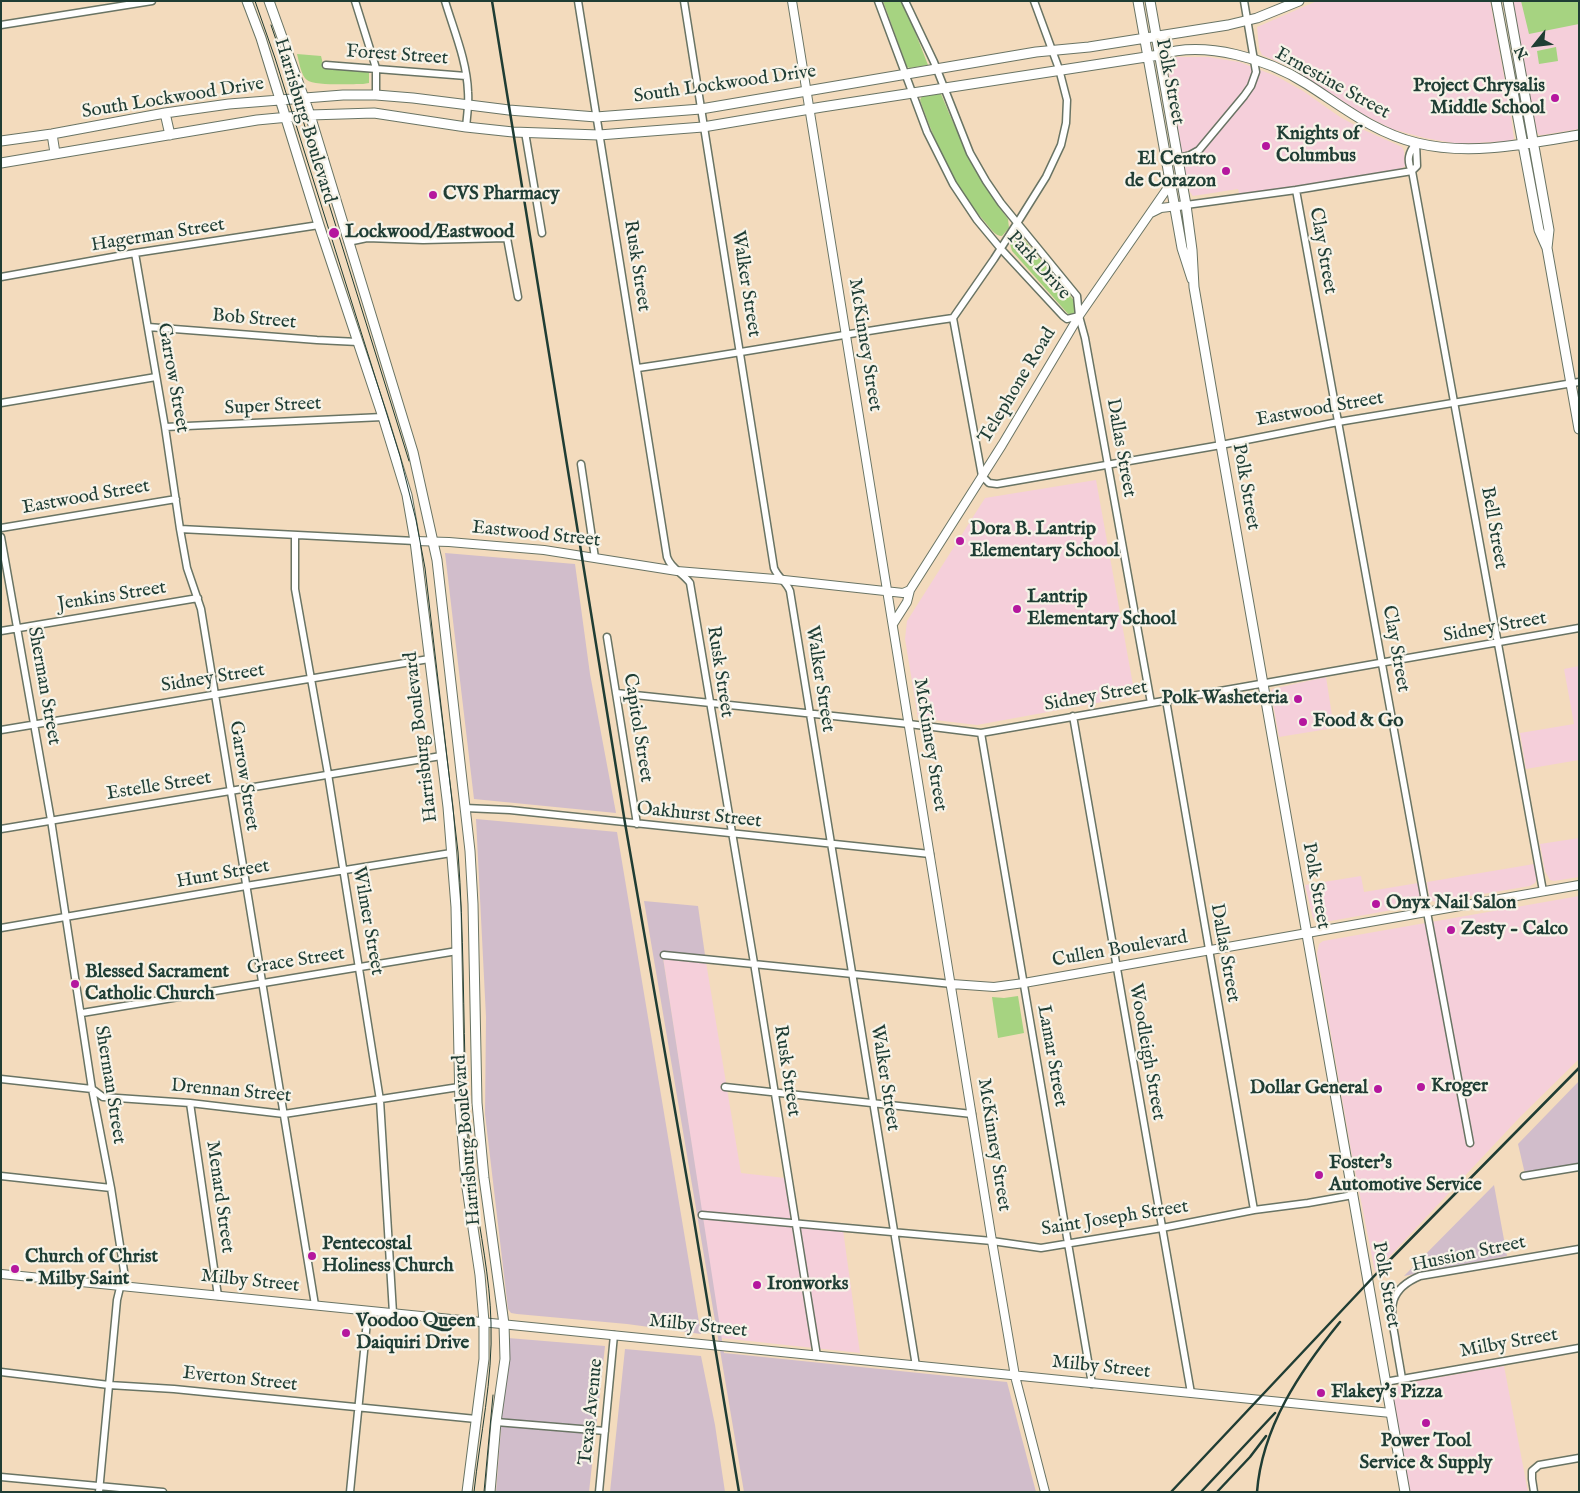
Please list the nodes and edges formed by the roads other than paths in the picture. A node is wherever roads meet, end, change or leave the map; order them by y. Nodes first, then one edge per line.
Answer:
1 (152, 1) edge
2 (247, 1) edge
3 (270, 1) edge
4 (355, 1) edge
5 (445, 1) edge
6 (578, 1) edge
7 (684, 1) edge
8 (792, 1) edge
9 (878, 1) edge
10 (905, 1) edge
11 (1034, 1) edge
12 (1138, 1) edge
13 (1150, 1) edge
14 (1244, 1) edge
15 (1299, 1) edge
16 (1496, 1) edge
17 (1508, 1) edge
18 (1511, 16) junction
19 (1498, 18) junction
20 (1247, 22) junction
21 (1, 25) edge
22 (1156, 36) junction
23 (1144, 38) junction
24 (1052, 52) junction
25 (1159, 54) junction
26 (1148, 56) junction
27 (1254, 60) junction
28 (326, 66) dead end
29 (376, 68) junction
30 (936, 69) junction
31 (1059, 70) junction
32 (906, 75) junction
33 (466, 76) junction
34 (944, 88) junction
35 (806, 92) junction
36 (913, 93) junction
37 (376, 95) junction
38 (304, 98) junction
39 (281, 99) junction
40 (468, 105) junction
41 (701, 109) junction
42 (809, 109) junction
43 (165, 113) junction
44 (310, 115) junction
45 (287, 117) junction
46 (596, 117) junction
47 (466, 127) junction
48 (703, 127) junction
49 (525, 132) junction
50 (52, 134) junction
51 (599, 134) junction
52 (170, 135) junction
53 (1579, 135) edge
54 (1, 140) edge
55 (1534, 142) junction
56 (1416, 143) junction
57 (1521, 144) junction
58 (56, 153) junction
59 (1179, 158) junction
60 (1167, 161) junction
61 (1, 163) edge
62 (1412, 171) junction
63 (1171, 183) junction
64 (1296, 190) junction
65 (1186, 205) junction
66 (1174, 206) junction
67 (1150, 214) junction
68 (1017, 224) junction
69 (319, 225) junction
70 (542, 232) dead end
71 (348, 242) junction
72 (1547, 248) junction
73 (1001, 249) junction
74 (135, 253) junction
75 (1, 277) edge
76 (1194, 286) junction
77 (518, 297) dead end
78 (1079, 316) junction
79 (953, 318) junction
80 (148, 327) junction
81 (846, 334) junction
82 (358, 342) junction
83 (741, 353) junction
84 (638, 368) junction
85 (156, 377) junction
86 (1575, 383) edge
87 (1, 403) edge
88 (1455, 404) junction
89 (383, 417) junction
90 (1338, 422) junction
91 (165, 427) junction
92 (1579, 429) edge
93 (1221, 445) junction
94 (580, 464) dead end
95 (1108, 464) junction
96 (982, 476) junction
97 (176, 499) junction
98 (1, 528) edge
99 (180, 529) junction
100 (295, 536) junction
101 (1, 537) edge
102 (415, 541) junction
103 (434, 542) junction
104 (595, 558) junction
105 (677, 570) junction
106 (782, 580) junction
107 (910, 590) junction
108 (887, 591) junction
109 (198, 598) junction
110 (892, 624) junction
111 (18, 628) junction
112 (1579, 628) edge
113 (1, 631) edge
114 (607, 637) dead end
115 (1498, 643) junction
116 (429, 659) junction
117 (1382, 663) junction
118 (311, 678) junction
119 (1263, 683) junction
120 (616, 693) junction
121 (215, 694) junction
122 (1166, 700) junction
123 (709, 703) junction
124 (1151, 703) junction
125 (809, 713) junction
126 (1073, 716) junction
127 (34, 724) junction
128 (909, 724) junction
129 (1, 730) edge
130 (981, 734) junction
131 (441, 756) junction
132 (328, 774) junction
133 (230, 790) junction
134 (465, 808) junction
135 (51, 820) junction
136 (637, 824) junction
137 (1, 829) edge
138 (731, 834) junction
139 (830, 843) junction
140 (451, 853) junction
141 (930, 854) junction
142 (343, 870) junction
143 (1579, 885) edge
144 (246, 886) junction
145 (1543, 891) junction
146 (1427, 912) junction
147 (67, 917) junction
148 (1, 928) edge
149 (1307, 933) junction
150 (456, 951) junction
151 (1209, 951) junction
152 (664, 955) dead end
153 (754, 963) junction
154 (359, 967) junction
155 (1116, 967) junction
156 (852, 973) junction
157 (262, 983) junction
158 (1024, 983) junction
159 (952, 984) junction
160 (82, 1013) junction
161 (1, 1080) edge
162 (459, 1087) junction
163 (725, 1087) dead end
164 (92, 1089) junction
165 (775, 1092) junction
166 (380, 1100) junction
167 (190, 1103) junction
168 (873, 1103) junction
169 (284, 1114) junction
170 (972, 1114) junction
171 (1470, 1143) dead end
172 (1579, 1167) edge
173 (1, 1176) edge
174 (1524, 1176) dead end
175 (111, 1188) junction
176 (1353, 1195) junction
177 (1254, 1210) junction
178 (702, 1214) dead end
179 (795, 1223) junction
180 (1162, 1228) junction
181 (894, 1232) junction
182 (992, 1241) junction
183 (1068, 1244) junction
184 (1579, 1249) edge
185 (1, 1274) edge
186 (121, 1286) junction
187 (218, 1296) junction
188 (315, 1305) junction
189 (368, 1310) junction
190 (393, 1313) junction
191 (484, 1322) junction
192 (504, 1324) junction
193 (614, 1335) junction
194 (1579, 1348) edge
195 (817, 1356) junction
196 (916, 1366) junction
197 (1, 1372) edge
198 (1015, 1376) junction
199 (1402, 1379) junction
200 (1386, 1382) junction
201 (1092, 1384) junction
202 (109, 1385) junction
203 (1191, 1393) junction
204 (358, 1407) junction
205 (1391, 1413) junction
206 (476, 1419) junction
207 (496, 1422) junction
208 (606, 1430) junction
209 (1579, 1458) edge
210 (1, 1477) edge
211 (99, 1489) edge
212 (163, 1492) edge
213 (350, 1492) edge
214 (467, 1492) edge
215 (490, 1492) edge
216 (599, 1492) edge
217 (1045, 1492) edge
218 (1405, 1492) edge
219 (1534, 1492) edge

1 - 21 street
2 - 39 main road, Harrisburg Boulevard
3 - 38 main road, Harrisburg Boulevard
4 - 29 street
5 - 33 street
6 - 46 street, Rusk Street
7 - 41 street, Walker Street
8 - 35 street, McKinney Street
9 - 32 street, Park Drive
10 - 30 street, Park Drive
11 - 24 street
12 - 23 main road, Polk Street
13 - 22 main road, Polk Street
14 - 20 street
15 - 20 main road, South Lockwood Drive
16 - 19 main road
17 - 18 main road
18 - 19 main road
18 - 55 main road
19 - 57 main road
20 - 22 main road, South Lockwood Drive
20 - 27 street
22 - 23 main road, South Lockwood Drive
22 - 25 main road, Polk Street
23 - 24 main road, South Lockwood Drive
23 - 26 main road, Polk Street
24 - 30 main road, South Lockwood Drive
24 - 31 street
25 - 26 main road, South Lockwood Drive
25 - 27 main road, Ernestine Street
25 - 59 main road, Polk Street
26 - 31 main road, South Lockwood Drive
26 - 60 main road, Polk Street
27 - 56 main road, Ernestine Street
27 - 59 street
28 - 29 street, Forest Street
29 - 33 street, Forest Street
29 - 37 street
30 - 32 main road, South Lockwood Drive
30 - 34 street, Park Drive
31 - 34 main road, South Lockwood Drive
31 - 68 street
32 - 35 main road, South Lockwood Drive
32 - 36 street, Park Drive
33 - 40 street
34 - 36 main road, South Lockwood Drive
34 - 68 street, Park Drive
35 - 41 main road, South Lockwood Drive
35 - 42 street, McKinney Street
36 - 42 main road, South Lockwood Drive
36 - 73 street, Park Drive
37 - 38 main road, South Lockwood Drive
37 - 40 main road, South Lockwood Drive
38 - 39 main road, South Lockwood Drive
38 - 44 main road, Harrisburg Boulevard
39 - 43 main road, South Lockwood Drive
39 - 45 main road, Harrisburg Boulevard
40 - 46 main road, South Lockwood Drive
40 - 47 street
41 - 46 main road, South Lockwood Drive
41 - 48 street, Walker Street
42 - 48 main road, South Lockwood Drive
42 - 81 street, McKinney Street
43 - 50 main road, South Lockwood Drive
43 - 52 main road
44 - 45 main road, South Lockwood Drive
44 - 47 main road, South Lockwood Drive
44 - 71 main road, Harrisburg Boulevard
45 - 52 main road, South Lockwood Drive
45 - 69 main road, Harrisburg Boulevard
46 - 51 street, Rusk Street
47 - 49 main road, South Lockwood Drive
48 - 51 main road, South Lockwood Drive
48 - 83 street, Walker Street
49 - 51 main road, South Lockwood Drive
49 - 70 street
50 - 54 main road, South Lockwood Drive
50 - 58 main road
51 - 84 street, Rusk Street
52 - 58 main road, South Lockwood Drive
53 - 55 main road, Ernestine Street
55 - 57 main road, Ernestine Street
55 - 72 main road
56 - 57 main road, Ernestine Street
56 - 62 street, Bell Street
57 - 72 main road
58 - 61 main road, South Lockwood Drive
59 - 60 street
59 - 65 main road, Polk Street
60 - 63 main road, Polk Street
62 - 64 street
62 - 88 street, Bell Street
63 - 66 main road, Polk Street
63 - 67 street, Telephone Road
64 - 65 street
64 - 90 street, Clay Street
65 - 66 street
65 - 76 main road, Polk Street
66 - 67 street
66 - 76 main road, Polk Street
67 - 78 street, Telephone Road
68 - 73 street
68 - 78 street, Park Drive
69 - 74 street, Hagerman Street
69 - 82 main road, Harrisburg Boulevard
71 - 77 street
71 - 103 main road, Harrisburg Boulevard
72 - 86 main road
73 - 78 street, Park Drive
73 - 79 street
74 - 75 street, Hagerman Street
74 - 80 street, Garrow Street
76 - 93 main road, Polk Street
78 - 95 street, Dallas Street
78 - 96 street, Telephone Road
79 - 81 street
79 - 96 street
80 - 82 street, Bob Street
80 - 85 street, Garrow Street
81 - 83 street
81 - 108 street, McKinney Street
82 - 89 main road, Harrisburg Boulevard
83 - 84 street
83 - 106 street, Walker Street
84 - 105 street, Rusk Street
85 - 87 street
85 - 91 street, Garrow Street
86 - 88 street, Eastwood Street
86 - 92 main road
88 - 90 street, Eastwood Street
88 - 115 street, Bell Street
89 - 91 street, Super Street
89 - 102 main road, Harrisburg Boulevard
90 - 93 street, Eastwood Street
90 - 117 street, Clay Street
91 - 97 street, Garrow Street
93 - 95 street, Eastwood Street
93 - 119 main road, Polk Street
94 - 104 street
95 - 96 street, Eastwood Street
95 - 124 street, Dallas Street
96 - 107 street, Telephone Road
97 - 98 street, Eastwood Street
97 - 99 street, Garrow Street
99 - 100 street, Eastwood Street
99 - 109 street, Garrow Street
100 - 102 street, Eastwood Street
100 - 118 street, Wilmer Street
101 - 111 street, Sherman Street
102 - 103 street, Eastwood Street
102 - 116 main road, Harrisburg Boulevard
103 - 104 street, Eastwood Street
103 - 134 main road, Harrisburg Boulevard
104 - 105 street, Eastwood Street
105 - 106 street, Eastwood Street
105 - 123 street, Rusk Street
106 - 108 street, Eastwood Street
106 - 125 street, Walker Street
107 - 108 street
107 - 110 street, Telephone Road
108 - 110 street, McKinney Street
109 - 111 street, Jenkins Street
109 - 121 street, Garrow Street
110 - 128 street, McKinney Street
111 - 113 street, Jenkins Street
111 - 127 street, Sherman Street
112 - 115 street, Sidney Street
114 - 120 street, Capitol Street
115 - 117 street, Sidney Street
115 - 145 street, Bell Street
116 - 118 street, Sidney Street
116 - 131 main road, Harrisburg Boulevard
117 - 119 street, Sidney Street
117 - 146 street, Clay Street
118 - 121 street, Sidney Street
118 - 132 street, Wilmer Street
119 - 122 street, Sidney Street
119 - 149 main road, Polk Street
120 - 123 street, Sidney Street
120 - 136 street, Capitol Street
121 - 127 street, Sidney Street
121 - 133 street, Garrow Street
122 - 124 street, Sidney Street
122 - 151 street, Dallas Street
123 - 125 street, Sidney Street
123 - 138 street, Rusk Street
124 - 126 street, Sidney Street
125 - 128 street, Sidney Street
125 - 139 street, Walker Street
126 - 130 street, Sidney Street
126 - 155 street, Woodleigh Street
127 - 129 street, Sidney Street
127 - 135 street, Sherman Street
128 - 130 street, Sidney Street
128 - 141 street, McKinney Street
130 - 158 street, Lamar Street
131 - 132 street, Estelle Street
131 - 140 main road, Harrisburg Boulevard
132 - 133 street, Estelle Street
132 - 142 street, Wilmer Street
133 - 135 street, Estelle Street
133 - 144 street, Garrow Street
134 - 136 street, Oakhurst Street
134 - 192 main road, Harrisburg Boulevard
135 - 137 street, Estelle Street
135 - 147 street, Sherman Street
136 - 138 street, Oakhurst Street
138 - 139 street, Oakhurst Street
138 - 153 street, Rusk Street
139 - 141 street, Oakhurst Street
139 - 156 street, Walker Street
140 - 142 street, Hunt Street
140 - 150 main road, Harrisburg Boulevard
141 - 159 street, McKinney Street
142 - 144 street, Hunt Street
142 - 154 street, Wilmer Street
143 - 145 street, Cullen Boulevard
144 - 147 street, Hunt Street
144 - 157 street, Garrow Street
145 - 146 street, Cullen Boulevard
146 - 149 street, Cullen Boulevard
146 - 171 street, Clay Street
147 - 148 street, Hunt Street
147 - 160 street, Sherman Street
149 - 151 street, Cullen Boulevard
149 - 176 main road, Polk Street
150 - 154 street, Grace Street
150 - 162 main road, Harrisburg Boulevard
151 - 155 street, Cullen Boulevard
151 - 177 street, Dallas Street
152 - 153 street, Cullen Boulevard
153 - 156 street, Cullen Boulevard
153 - 165 street, Rusk Street
154 - 157 street, Grace Street
154 - 166 street, Wilmer Street
155 - 158 street, Cullen Boulevard
155 - 180 street, Woodleigh Street
156 - 159 street, Cullen Boulevard
156 - 168 street, Walker Street
157 - 160 street, Grace Street
157 - 169 street, Garrow Street
158 - 159 street, Cullen Boulevard
158 - 183 street, Lamar Street
159 - 170 street, McKinney Street
160 - 164 street, Sherman Street
161 - 164 street, Drennan Street
162 - 166 street, Drennan Street
162 - 191 main road, Harrisburg Boulevard
163 - 165 street
164 - 167 street, Drennan Street
164 - 175 street, Sherman Street
165 - 168 street
165 - 179 street, Rusk Street
166 - 169 street, Drennan Street
166 - 190 street, Wilmer Street
167 - 169 street, Drennan Street
167 - 187 street, Menard Street
168 - 170 street
168 - 181 street, Walker Street
169 - 188 street, Garrow Street
170 - 182 street, McKinney Street
172 - 174 street
173 - 175 street
175 - 186 street, Sherman Street
176 - 177 street, Saint Joseph Street
176 - 200 main road, Polk Street
177 - 180 street, Saint Joseph Street
178 - 179 street, Saint Joseph Street
179 - 181 street, Saint Joseph Street
179 - 195 street, Rusk Street
180 - 183 street, Saint Joseph Street
180 - 203 street, Woodleigh Street
181 - 182 street, Saint Joseph Street
181 - 196 street, Walker Street
182 - 183 street, Saint Joseph Street
182 - 198 street, McKinney Street
183 - 201 street, Lamar Street
184 - 199 street, Hussion Street
185 - 186 street, Milby Street
186 - 187 street, Milby Street
186 - 202 street, Sherman Street
187 - 188 street, Milby Street
188 - 189 street, Milby Street
189 - 190 street, Milby Street
189 - 204 street
190 - 191 street, Milby Street
191 - 192 street, Milby Street
191 - 206 main road, Harrisburg Boulevard
192 - 193 street, Milby Street
192 - 207 main road, Harrisburg Boulevard
193 - 195 street, Milby Street
193 - 208 street, Texas Avenue
194 - 199 street, Milby Street
195 - 196 street, Milby Street
196 - 198 street, Milby Street
197 - 202 street, Everton Street
198 - 201 street, Milby Street
198 - 217 street, McKinney Street
199 - 200 street, Milby Street
200 - 205 main road, Polk Street
201 - 203 street, Milby Street
202 - 204 street, Everton Street
202 - 211 street, Sherman Street
203 - 205 street, Milby Street
204 - 206 street, Everton Street
204 - 213 street
205 - 218 main road, Polk Street
206 - 214 main road, Harrisburg Boulevard
207 - 208 street
207 - 215 main road, Harrisburg Boulevard
208 - 216 street, Texas Avenue
209 - 219 street
210 - 211 street
211 - 212 street

